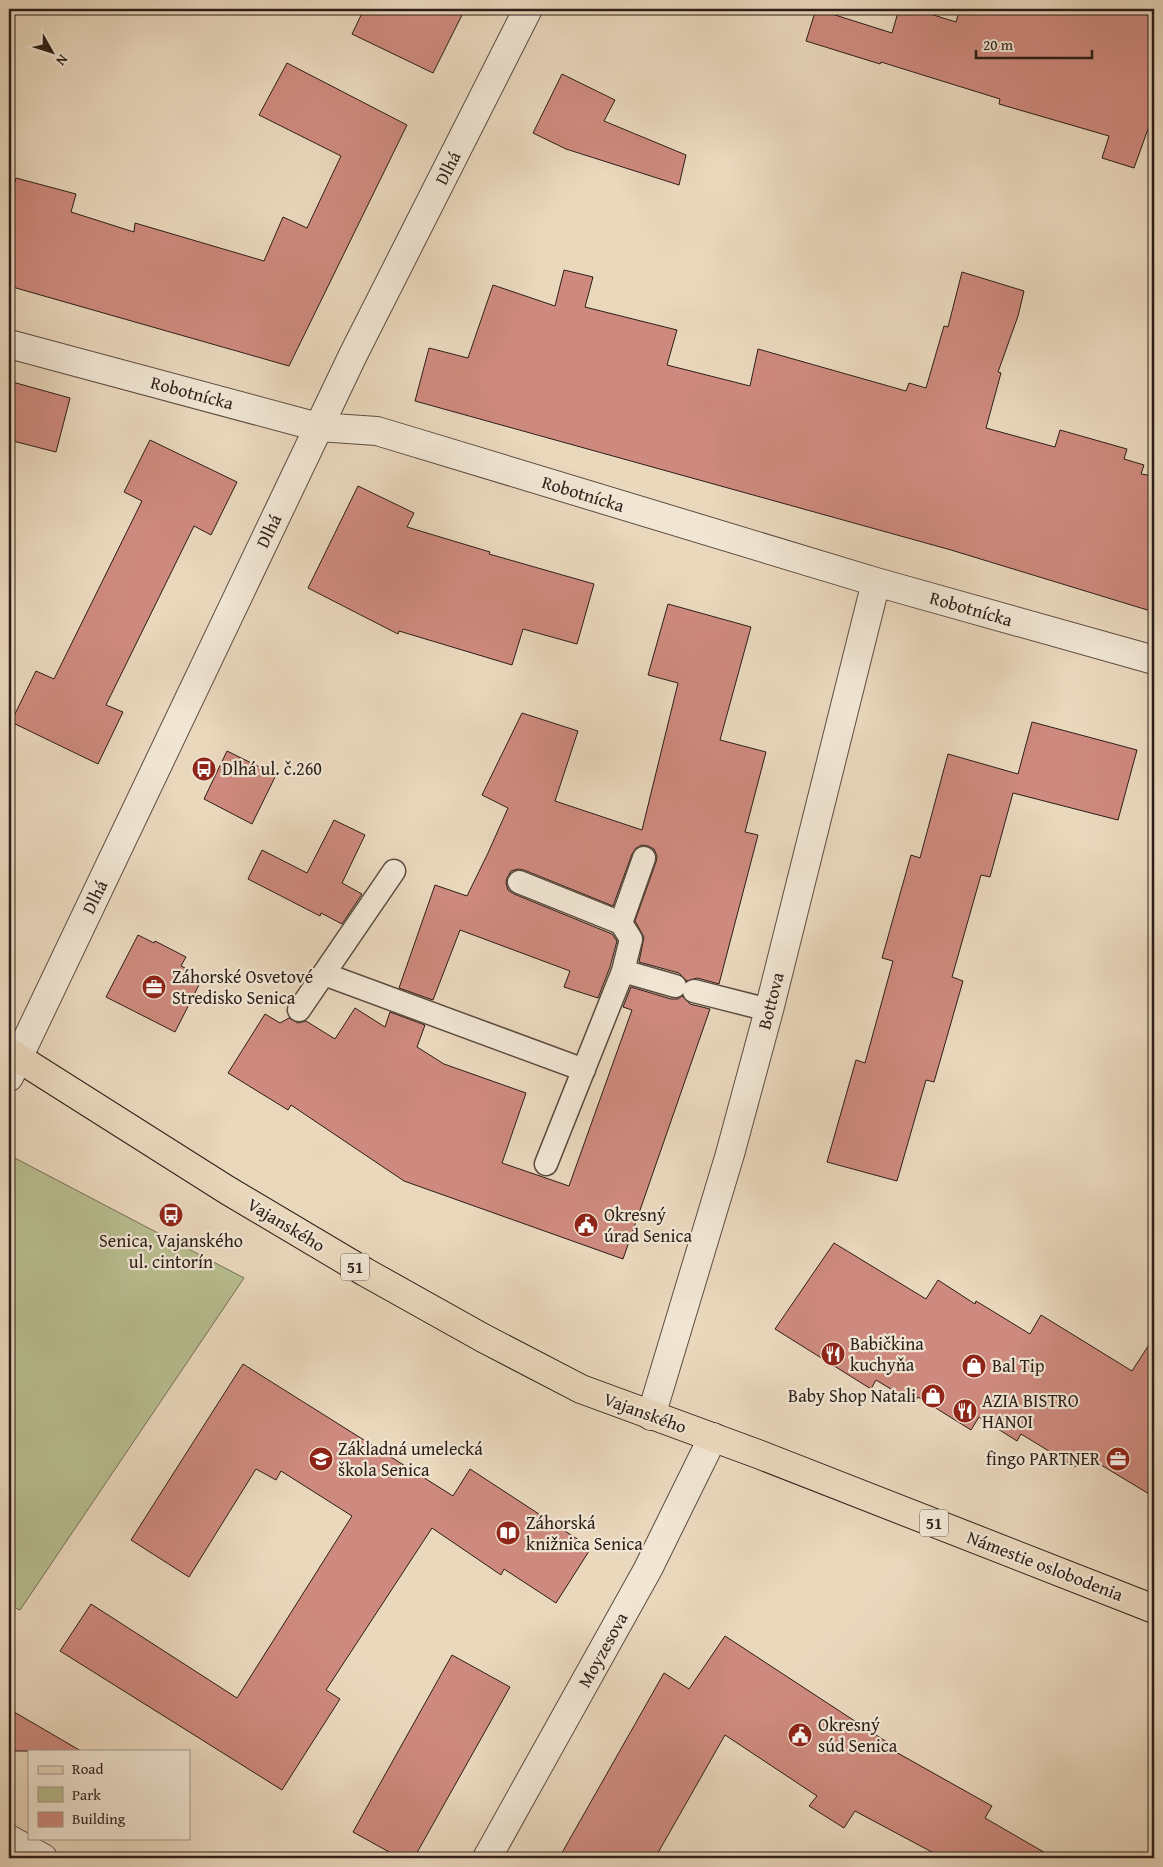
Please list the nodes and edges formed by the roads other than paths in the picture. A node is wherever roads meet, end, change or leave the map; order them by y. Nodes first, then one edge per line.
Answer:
1 (528, 9) edge
2 (9, 344) edge
3 (318, 426) junction
4 (876, 582) junction
5 (1154, 660) edge
6 (644, 858) dead end
7 (394, 871) dead end
8 (519, 882) dead end
9 (621, 923) junction
10 (624, 971) junction
11 (324, 974) junction
12 (299, 1010) dead end
13 (769, 1010) junction
14 (12, 1062) edge
15 (584, 1070) junction
16 (546, 1164) dead end
17 (651, 1416) junction
18 (713, 1437) junction
19 (1154, 1609) edge
20 (9, 1839) edge
21 (44, 1858) edge
22 (487, 1858) edge

1 - 3 street, Dlhá
2 - 3 street, Robotnícka
3 - 4 street, Robotnícka
3 - 14 street, Dlhá
4 - 5 street, Robotnícka
4 - 13 street, Bottova
6 - 9 lane
7 - 11 lane
8 - 9 lane
9 - 10 lane
10 - 13 lane
10 - 15 lane
11 - 12 lane
11 - 15 lane
13 - 17 street, Bottova
14 - 17 main road, Vajanského / 51
15 - 16 lane
17 - 18 main road, Vajanského / 51
18 - 19 main road, Námestie oslobodenia / 51
18 - 22 street, Moyzesova
20 - 21 street

